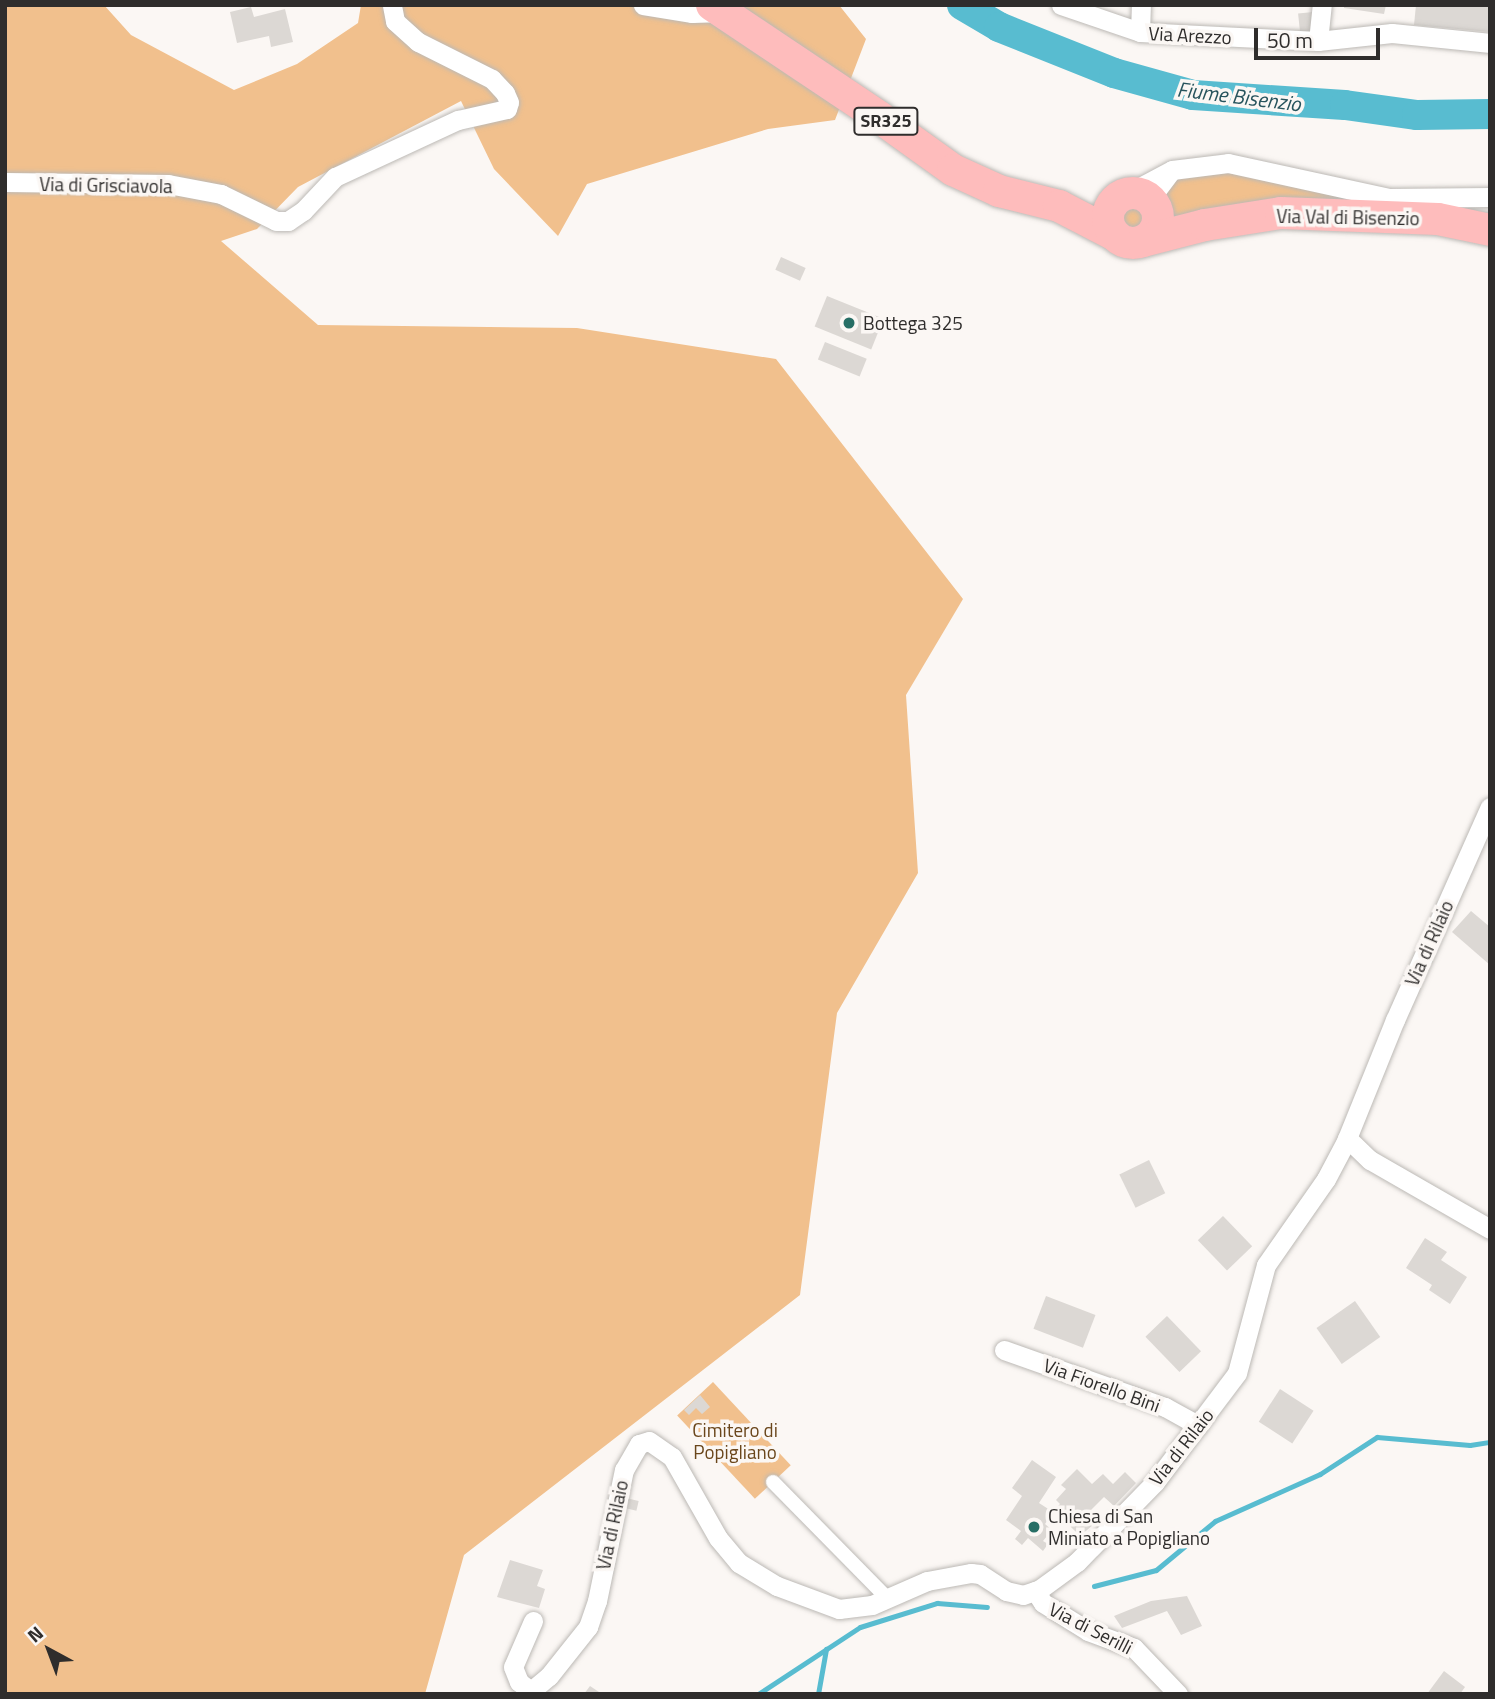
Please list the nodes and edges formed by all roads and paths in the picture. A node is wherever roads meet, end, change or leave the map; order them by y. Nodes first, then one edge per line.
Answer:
1 (392, 5) edge
2 (643, 5) edge
3 (1061, 5) edge
4 (1141, 5) edge
5 (1322, 5) edge
6 (718, 9) edge
7 (1140, 32) junction
8 (1318, 41) junction
9 (1490, 43) edge
10 (1172, 170) junction
11 (5, 182) edge
12 (1490, 197) edge
13 (1139, 202) junction
14 (1059, 206) junction
15 (1205, 225) junction
16 (1490, 230) edge
17 (1129, 238) junction
18 (1490, 807) edge
19 (1347, 1138) junction
20 (1490, 1229) edge
21 (1004, 1350) dead end
22 (1198, 1425) junction
23 (773, 1482) dead end
24 (1035, 1591) junction
25 (888, 1599) junction
26 (533, 1621) dead end
27 (530, 1693) edge
28 (1178, 1694) edge

1 - 11 street, Via di Grisciavola
2 - 6 street
3 - 7 street, Via Arezzo
4 - 7 street
5 - 8 street
6 - 14 main road, SR325
7 - 8 street, Via Arezzo
8 - 9 street, Via Arezzo
10 - 12 street
10 - 13 street
10 - 13 street
13 - 14 main road, SR325
13 - 15 main road, SR325
13 - 17 main road
13 - 17 main road
14 - 17 main road, SR325
15 - 16 main road, Via Val di Bisenzio / SR325
15 - 17 main road, SR325
18 - 19 street, Via di Rilaio
19 - 20 street
19 - 22 street, Via di Rilaio
21 - 22 street, Via Fiorello Bini
22 - 24 street, Via di Rilaio
23 - 25 street
24 - 25 street, Via di Rilaio
24 - 28 street, Via di Serilli
25 - 27 street, Via di Rilaio
26 - 27 street, Via di Rilaio

